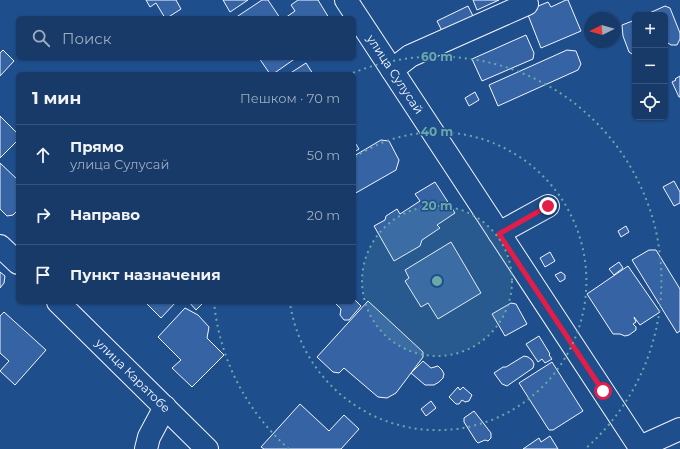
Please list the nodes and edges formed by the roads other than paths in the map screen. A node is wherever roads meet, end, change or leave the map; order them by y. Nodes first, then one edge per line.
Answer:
1 (346, 0) edge
2 (527, 4) dead end
3 (392, 70) junction
4 (548, 206) dead end
5 (499, 234) junction
6 (0, 246) edge
7 (16, 261) edge
8 (60, 304) edge
9 (165, 407) junction
10 (680, 429) edge
11 (641, 448) edge
12 (146, 449) edge
13 (207, 449) edge

1 - 3 street, улица Сулусай
2 - 3 street
3 - 5 street, улица Сулусай
4 - 5 street
5 - 11 street, улица Сулусай
6 - 7 street
8 - 9 street, улица Каратобе
9 - 12 street
9 - 13 street, улица Каратобе
10 - 11 street

